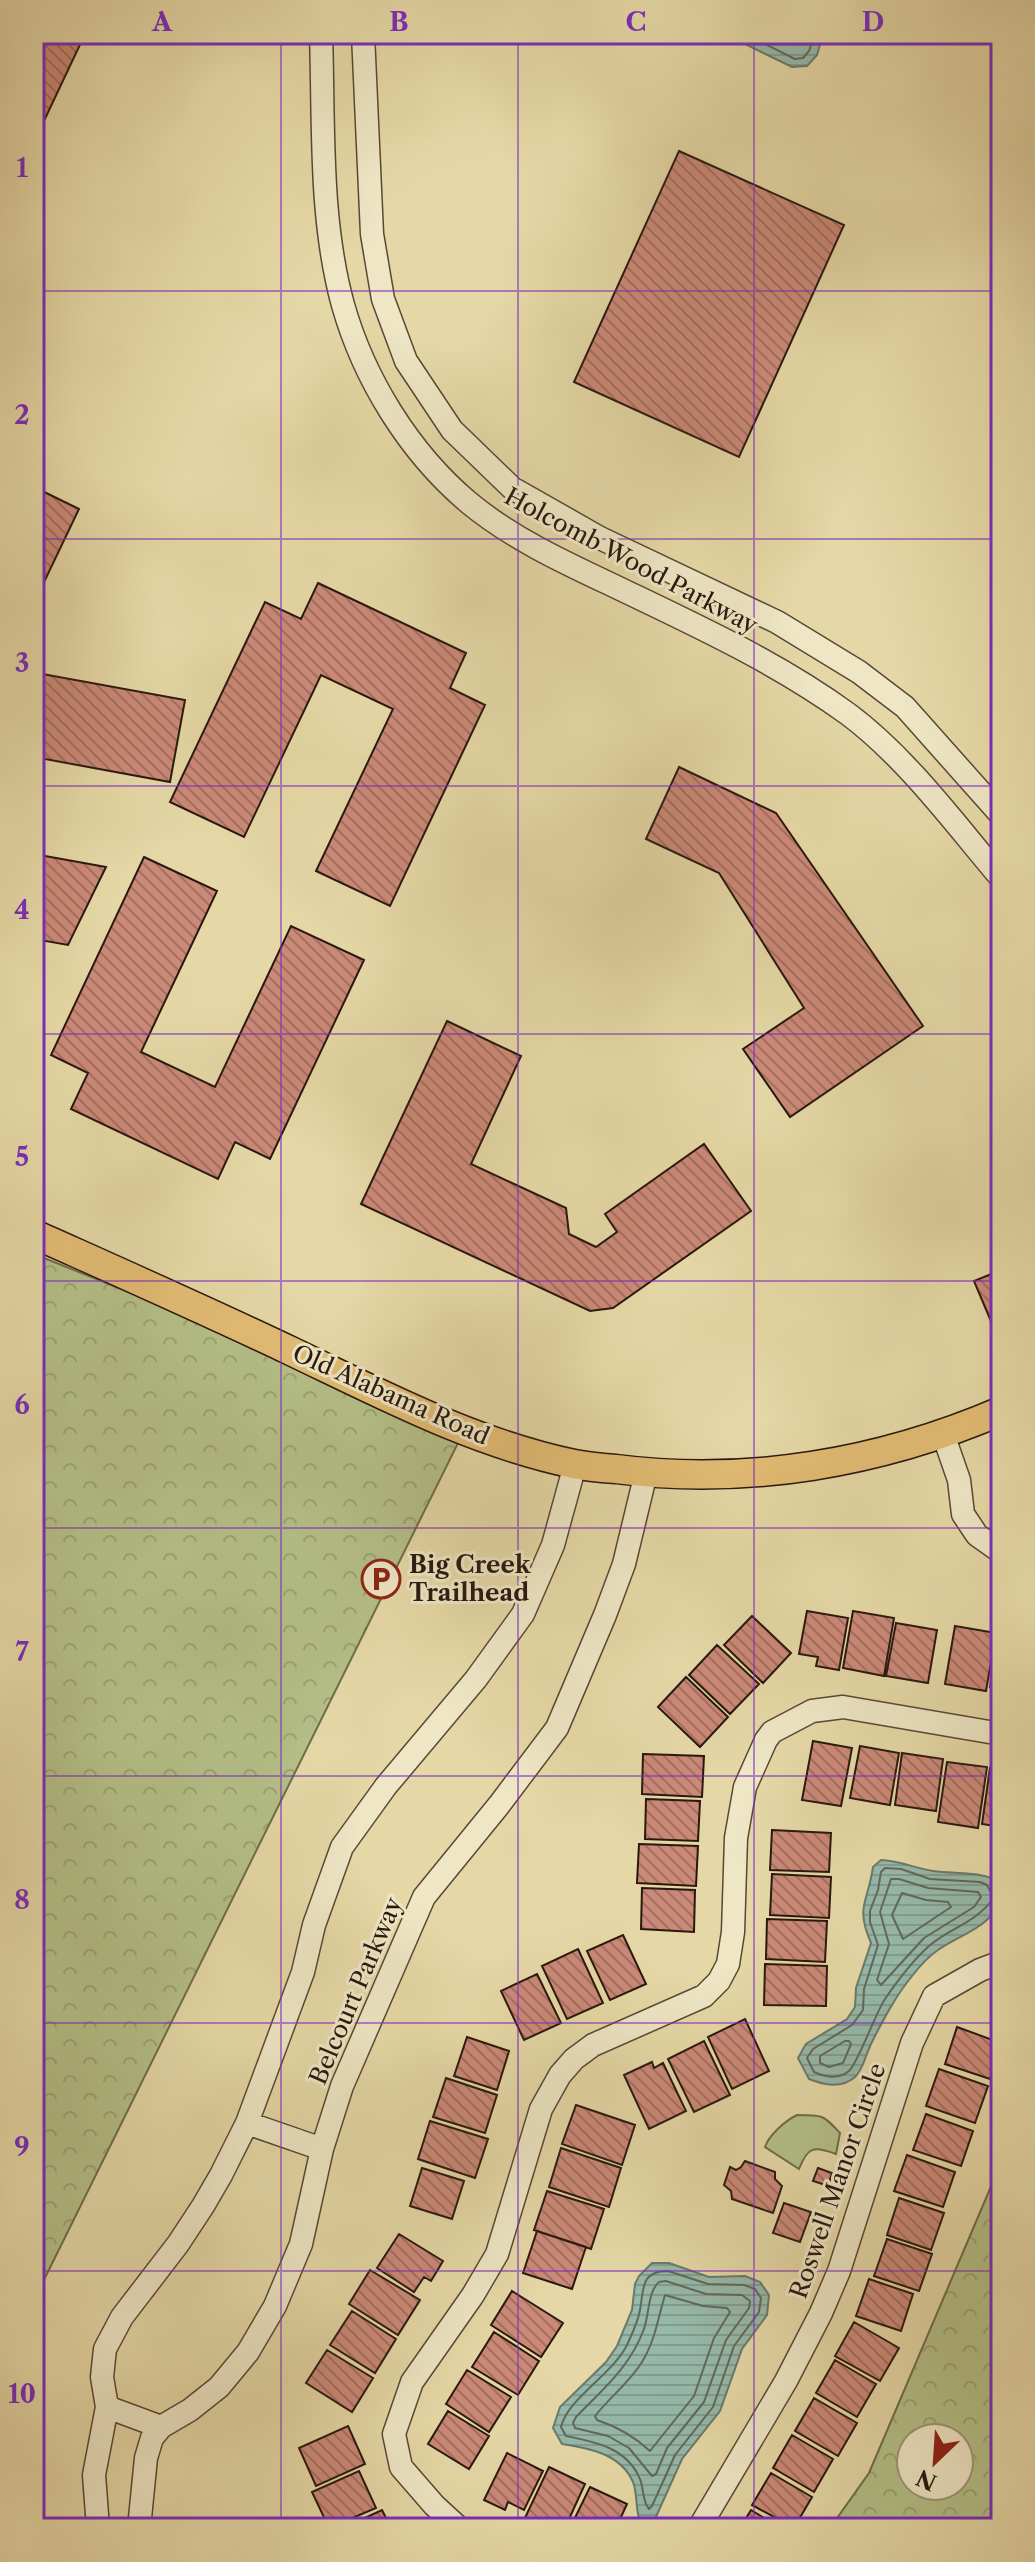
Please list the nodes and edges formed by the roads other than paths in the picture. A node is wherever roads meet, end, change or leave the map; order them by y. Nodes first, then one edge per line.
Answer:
1 (321, 34) edge
2 (363, 34) edge
3 (1001, 815) edge
4 (1001, 878) edge
5 (34, 1234) edge
6 (1001, 1411) edge
7 (943, 1434) junction
8 (575, 1465) junction
9 (646, 1473) junction
10 (1001, 1552) edge
11 (1001, 1734) edge
12 (1001, 1962) edge
13 (247, 2123) junction
14 (322, 2149) junction
15 (107, 2407) junction
16 (161, 2427) junction
17 (98, 2528) edge
18 (139, 2528) edge
19 (459, 2528) edge
20 (699, 2528) edge

1 - 4 street, Holcomb Wood Parkway
2 - 3 street, Holcomb Wood Parkway
5 - 8 main road, Old Alabama Road
6 - 7 main road, Old Alabama Road
7 - 9 main road, Old Alabama Road
7 - 10 street
8 - 9 main road, Old Alabama Road
8 - 13 street
9 - 14 street, Belcourt Parkway
11 - 19 street
12 - 20 street, Roswell Manor Circle
13 - 14 street
13 - 15 street
14 - 16 street, Belcourt Parkway
15 - 16 street
15 - 17 street
16 - 18 street

